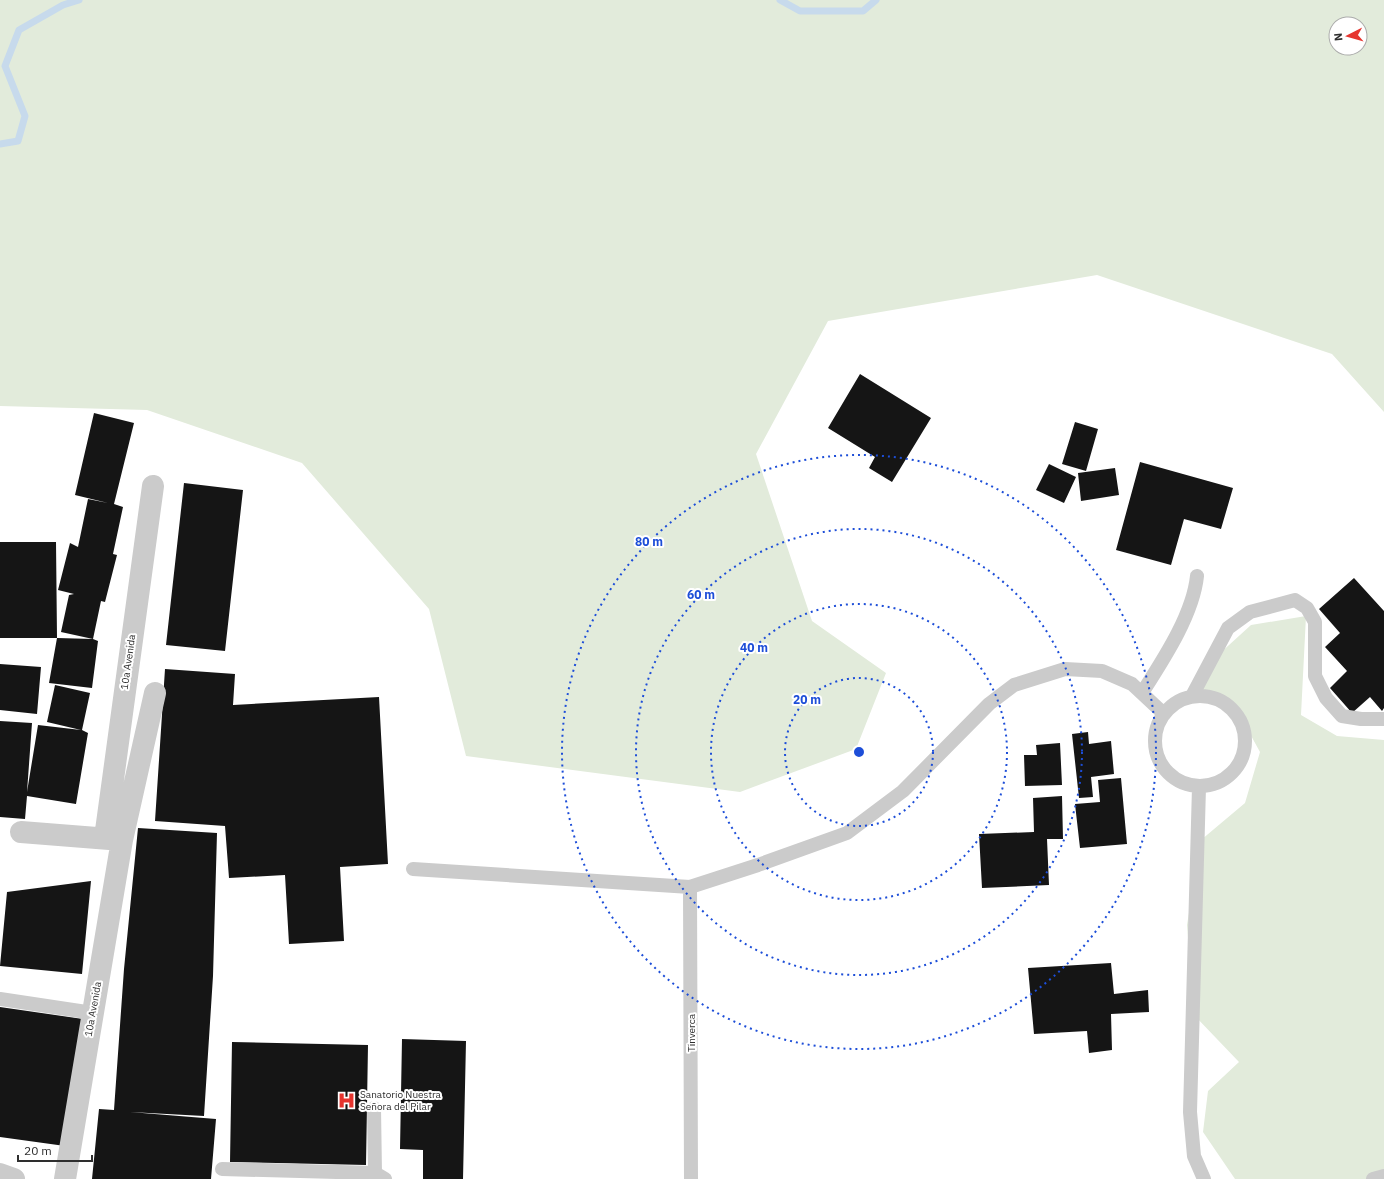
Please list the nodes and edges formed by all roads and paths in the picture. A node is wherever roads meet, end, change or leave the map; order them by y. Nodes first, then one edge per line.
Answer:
1 (152, 486) dead end
2 (1197, 576) dead end
3 (155, 693) dead end
4 (1142, 693) junction
5 (1192, 696) junction
6 (1163, 713) junction
7 (1384, 719) edge
8 (1199, 787) junction
9 (20, 832) dead end
10 (113, 839) junction
11 (413, 869) dead end
12 (690, 887) junction
13 (0, 999) edge
14 (93, 1013) junction
15 (374, 1108) dead end
16 (222, 1169) dead end
17 (0, 1174) edge
18 (380, 1176) edge
19 (1384, 1176) edge
20 (14, 1179) edge
21 (65, 1179) edge
22 (691, 1179) edge
23 (1204, 1179) edge
24 (1373, 1179) edge

1 - 10 street, 10a Avenida
2 - 4 lane
3 - 10 street
4 - 6 lane
4 - 12 lane
5 - 6 lane
5 - 7 lane
5 - 8 lane
6 - 8 lane
8 - 23 lane
9 - 10 street
10 - 14 street, 10a Avenida
11 - 12 lane
12 - 22 lane, Tinverca
13 - 14 lane
14 - 21 street, 10a Avenida
15 - 18 lane
16 - 18 lane
17 - 20 street
19 - 24 lane

